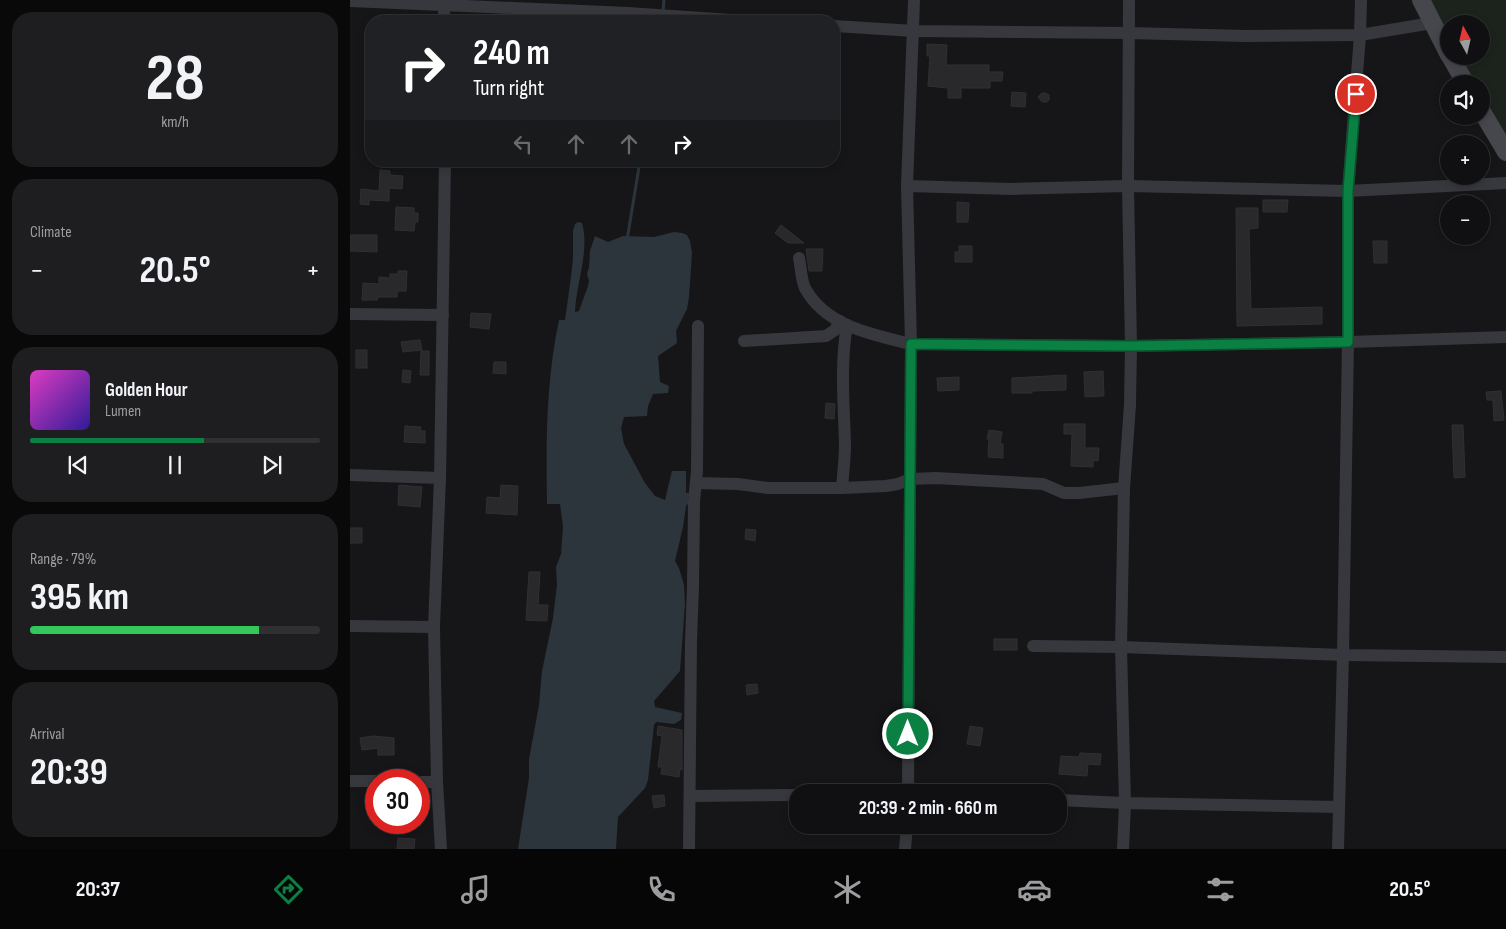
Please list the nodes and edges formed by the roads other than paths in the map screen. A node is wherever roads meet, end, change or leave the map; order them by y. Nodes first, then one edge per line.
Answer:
1 (350, 0) edge
2 (914, 0) edge
3 (1129, 0) edge
4 (1361, 0) edge
5 (1421, 0) edge
6 (444, 5) junction
7 (444, 15) edge
8 (652, 15) edge
9 (1432, 24) junction
10 (840, 26) edge
11 (914, 31) junction
12 (1129, 33) junction
13 (1360, 35) junction
14 (1440, 39) edge
15 (1490, 125) edge
16 (1506, 152) edge
17 (445, 167) edge
18 (1506, 183) edge
19 (907, 186) junction
20 (1128, 186) junction
21 (1348, 191) junction
22 (799, 258) dead end
23 (350, 314) edge
24 (443, 315) junction
25 (843, 323) junction
26 (698, 326) dead end
27 (1506, 337) edge
28 (744, 341) dead end
29 (1348, 342) junction
30 (911, 344) junction
31 (1131, 346) junction
32 (350, 475) edge
33 (440, 478) junction
34 (910, 479) junction
35 (696, 483) junction
36 (842, 488) junction
37 (1124, 488) junction
38 (350, 626) edge
39 (434, 627) junction
40 (1033, 646) dead end
41 (1121, 647) junction
42 (1343, 655) junction
43 (1506, 657) edge
44 (350, 781) edge
45 (365, 781) edge
46 (430, 782) edge
47 (437, 782) junction
48 (908, 784) edge
49 (789, 795) edge
50 (691, 796) junction
51 (1067, 800) edge
52 (1125, 803) junction
53 (1339, 807) junction
54 (906, 834) edge
55 (441, 849) edge
56 (689, 849) edge
57 (905, 849) edge
58 (1123, 849) edge
59 (1338, 849) edge

1 - 6 street
2 - 11 street
3 - 12 street
4 - 13 street
5 - 9 main road
6 - 7 street
6 - 8 street
9 - 13 street
9 - 14 main road
10 - 11 street
11 - 12 street
11 - 19 street
12 - 13 street
12 - 20 street
13 - 21 street
15 - 16 main road
17 - 24 street
18 - 21 street
19 - 20 street
19 - 30 street
20 - 21 street
20 - 31 street
21 - 29 street
22 - 25 street
23 - 24 street
24 - 33 street
25 - 28 street
25 - 30 street
25 - 36 street
26 - 35 street
27 - 29 street
29 - 31 street
29 - 42 street
30 - 31 street
30 - 34 street
31 - 37 street
32 - 33 street
33 - 39 street
34 - 36 street
34 - 37 street
34 - 48 street
35 - 36 street
35 - 50 street
37 - 41 street
38 - 39 street
39 - 47 street
40 - 41 street
41 - 42 street
41 - 52 street
42 - 43 street
42 - 53 street
44 - 45 street
46 - 47 street
47 - 55 street
49 - 50 street
50 - 56 street
51 - 52 street
52 - 53 street
52 - 58 street
53 - 59 street
54 - 57 street

